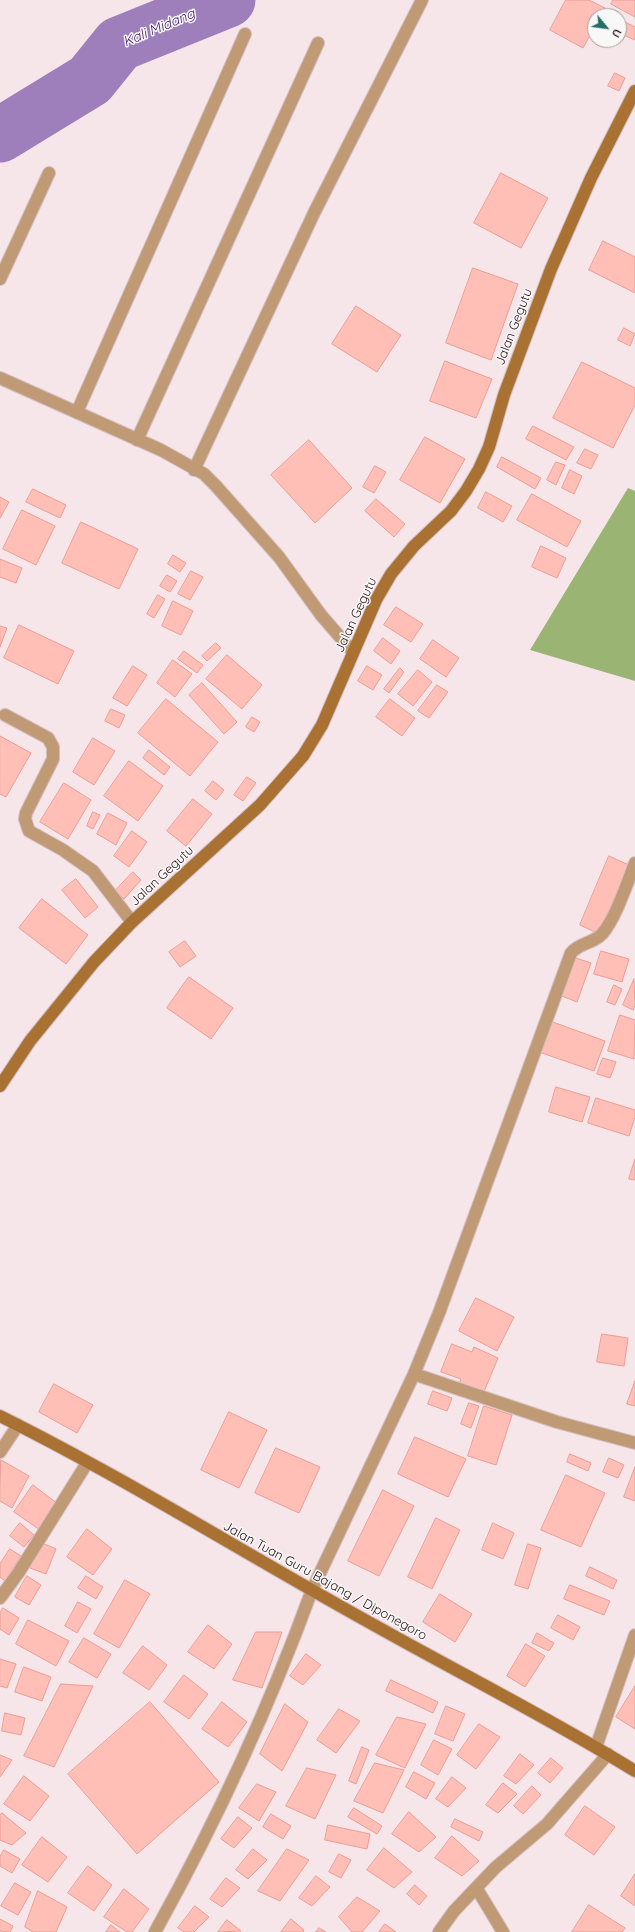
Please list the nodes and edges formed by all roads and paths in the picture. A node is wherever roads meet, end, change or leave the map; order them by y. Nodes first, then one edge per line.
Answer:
1 (422, 0) edge
2 (245, 34) dead end
3 (318, 43) dead end
4 (635, 91) edge
5 (49, 172) dead end
6 (0, 279) edge
7 (0, 378) edge
8 (77, 412) junction
9 (137, 440) junction
10 (194, 470) junction
11 (353, 652) junction
12 (5, 715) dead end
13 (635, 863) edge
14 (132, 922) junction
15 (0, 1086) edge
16 (414, 1374) junction
17 (0, 1416) edge
18 (18, 1425) junction
19 (635, 1443) edge
20 (0, 1452) edge
21 (87, 1462) junction
22 (312, 1590) junction
23 (0, 1598) edge
24 (635, 1635) edge
25 (596, 1747) junction
26 (608, 1754) junction
27 (635, 1771) edge
28 (477, 1889) junction
29 (155, 1932) edge
30 (439, 1932) edge
31 (504, 1932) edge

1 - 10 street
2 - 8 street
3 - 9 street
4 - 11 street, Jalan Gegutu
5 - 6 street
7 - 8 street
8 - 9 street
9 - 10 street
10 - 11 street
11 - 14 street, Jalan Gegutu
12 - 14 street
13 - 16 street
14 - 15 street, Jalan Gegutu
16 - 19 street
16 - 22 street
17 - 18 street, Jalan Tuan Guru Bajang / Diponegoro
18 - 20 street
18 - 21 street, Jalan Tuan Guru Bajang / Diponegoro
21 - 22 street, Jalan Tuan Guru Bajang / Diponegoro
21 - 23 street
22 - 25 street, Jalan Tuan Guru Bajang / Diponegoro
22 - 29 street
24 - 25 street
25 - 26 street, Jalan Tuan Guru Bajang / Diponegoro
26 - 27 street, Jalan Tuan Guru Bajang / Diponegoro
26 - 28 street
28 - 30 street
28 - 31 street

